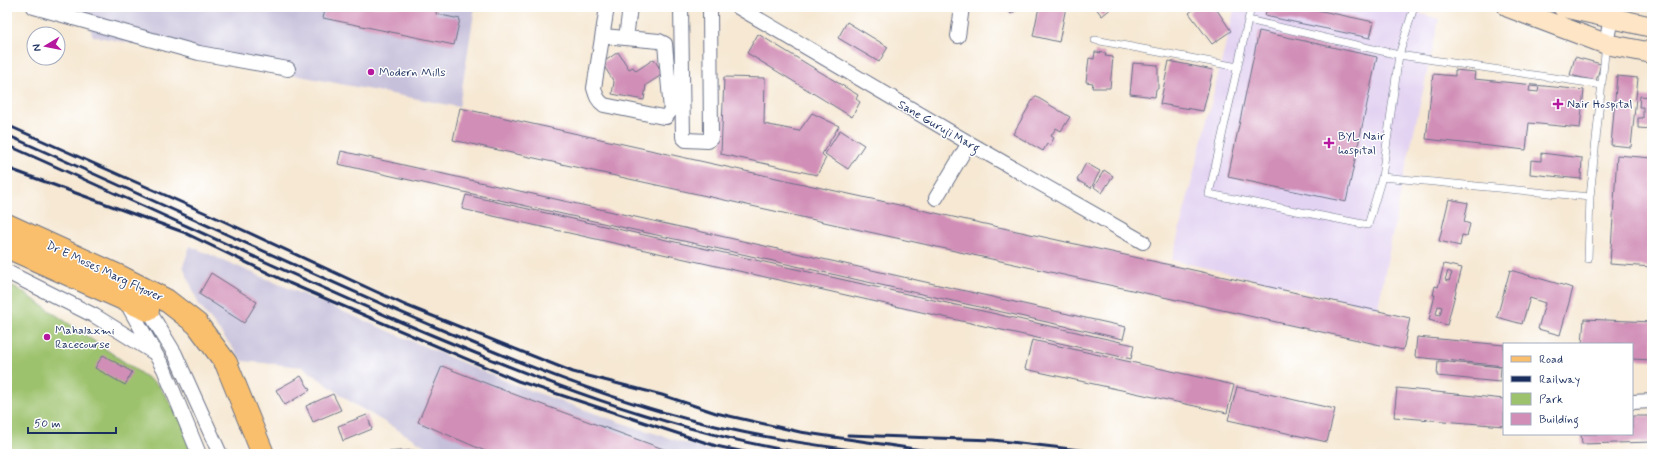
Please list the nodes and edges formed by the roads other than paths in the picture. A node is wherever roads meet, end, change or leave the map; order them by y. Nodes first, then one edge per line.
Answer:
1 (34, 7) edge
2 (607, 7) edge
3 (630, 7) edge
4 (682, 7) edge
5 (710, 7) edge
6 (738, 7) edge
7 (962, 7) edge
8 (1251, 7) edge
9 (1414, 7) edge
10 (1508, 7) edge
11 (1563, 7) edge
12 (75, 13) edge
13 (1611, 18) junction
14 (1248, 20) junction
15 (1652, 26) edge
16 (603, 36) junction
17 (958, 36) dead end
18 (626, 38) junction
19 (1095, 40) dead end
20 (1606, 44) junction
21 (1652, 53) edge
22 (1399, 55) junction
23 (1238, 67) junction
24 (288, 69) dead end
25 (1602, 85) junction
26 (969, 144) junction
27 (1382, 177) junction
28 (1590, 196) junction
29 (936, 198) dead end
30 (7, 225) edge
31 (1143, 242) dead end
32 (7, 247) edge
33 (1588, 259) dead end
34 (7, 272) edge
35 (123, 289) junction
36 (148, 310) joint
37 (154, 352) junction
38 (1652, 401) edge
39 (1633, 402) edge
40 (199, 454) edge
41 (220, 454) edge
42 (263, 454) edge

1 - 12 street
2 - 16 street
3 - 18 street
4 - 5 street
6 - 26 street, Sane Guruji Marg
7 - 17 street
8 - 14 lane
9 - 22 lane
10 - 20 main road
11 - 13 main road
12 - 24 street
13 - 15 main road
13 - 20 street
14 - 22 lane
14 - 23 lane
16 - 18 street
16 - 18 street
19 - 23 lane
20 - 21 main road
20 - 25 lane
22 - 25 lane
22 - 27 lane
23 - 27 lane
25 - 28 lane
26 - 29 street
26 - 31 street, Sane Guruji Marg
27 - 28 lane
28 - 33 lane
30 - 35 main road, Dr E Moses Marg Flyover
32 - 35 main road, Dr E Moses Marg Flyover
34 - 37 street
35 - 36 main road, Dr E Moses Marg Flyover
35 - 37 street
35 - 42 main road, Dr E Moses Marg Flyover
36 - 41 street
37 - 40 street
38 - 39 street

